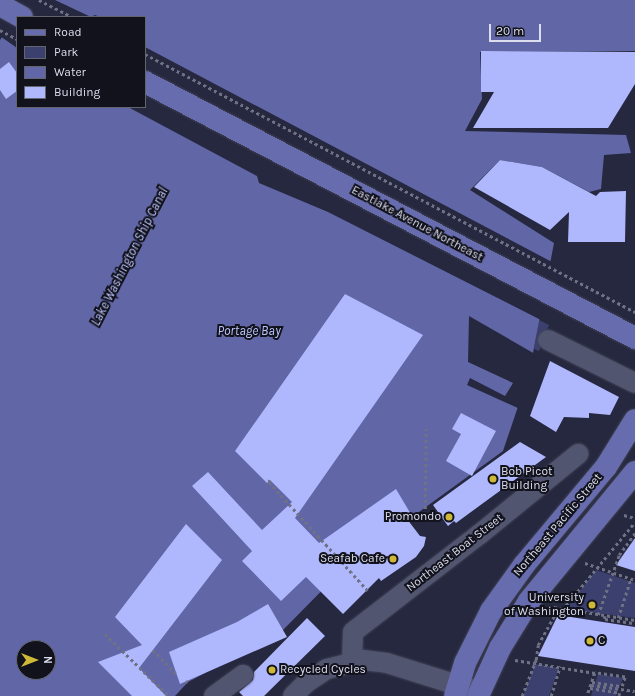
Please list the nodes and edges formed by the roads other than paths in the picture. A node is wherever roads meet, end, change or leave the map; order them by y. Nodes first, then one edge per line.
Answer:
1 (0, 5) edge
2 (20, 16) edge
3 (146, 83) edge
4 (635, 338) edge
5 (548, 340) dead end
6 (635, 383) edge
7 (635, 420) edge
8 (578, 454) dead end
9 (635, 472) edge
10 (352, 661) junction
11 (243, 675) dead end
12 (456, 691) edge
13 (478, 694) edge
14 (214, 696) edge
15 (293, 696) edge

1 - 2 main road
3 - 4 main road, Eastlake Avenue Northeast
5 - 6 street
7 - 12 main road, Northeast Pacific Street
8 - 10 street, Northeast Boat Street
9 - 13 main road, Northeast Pacific Street
10 - 12 street
10 - 15 street
11 - 14 street
12 - 13 street

